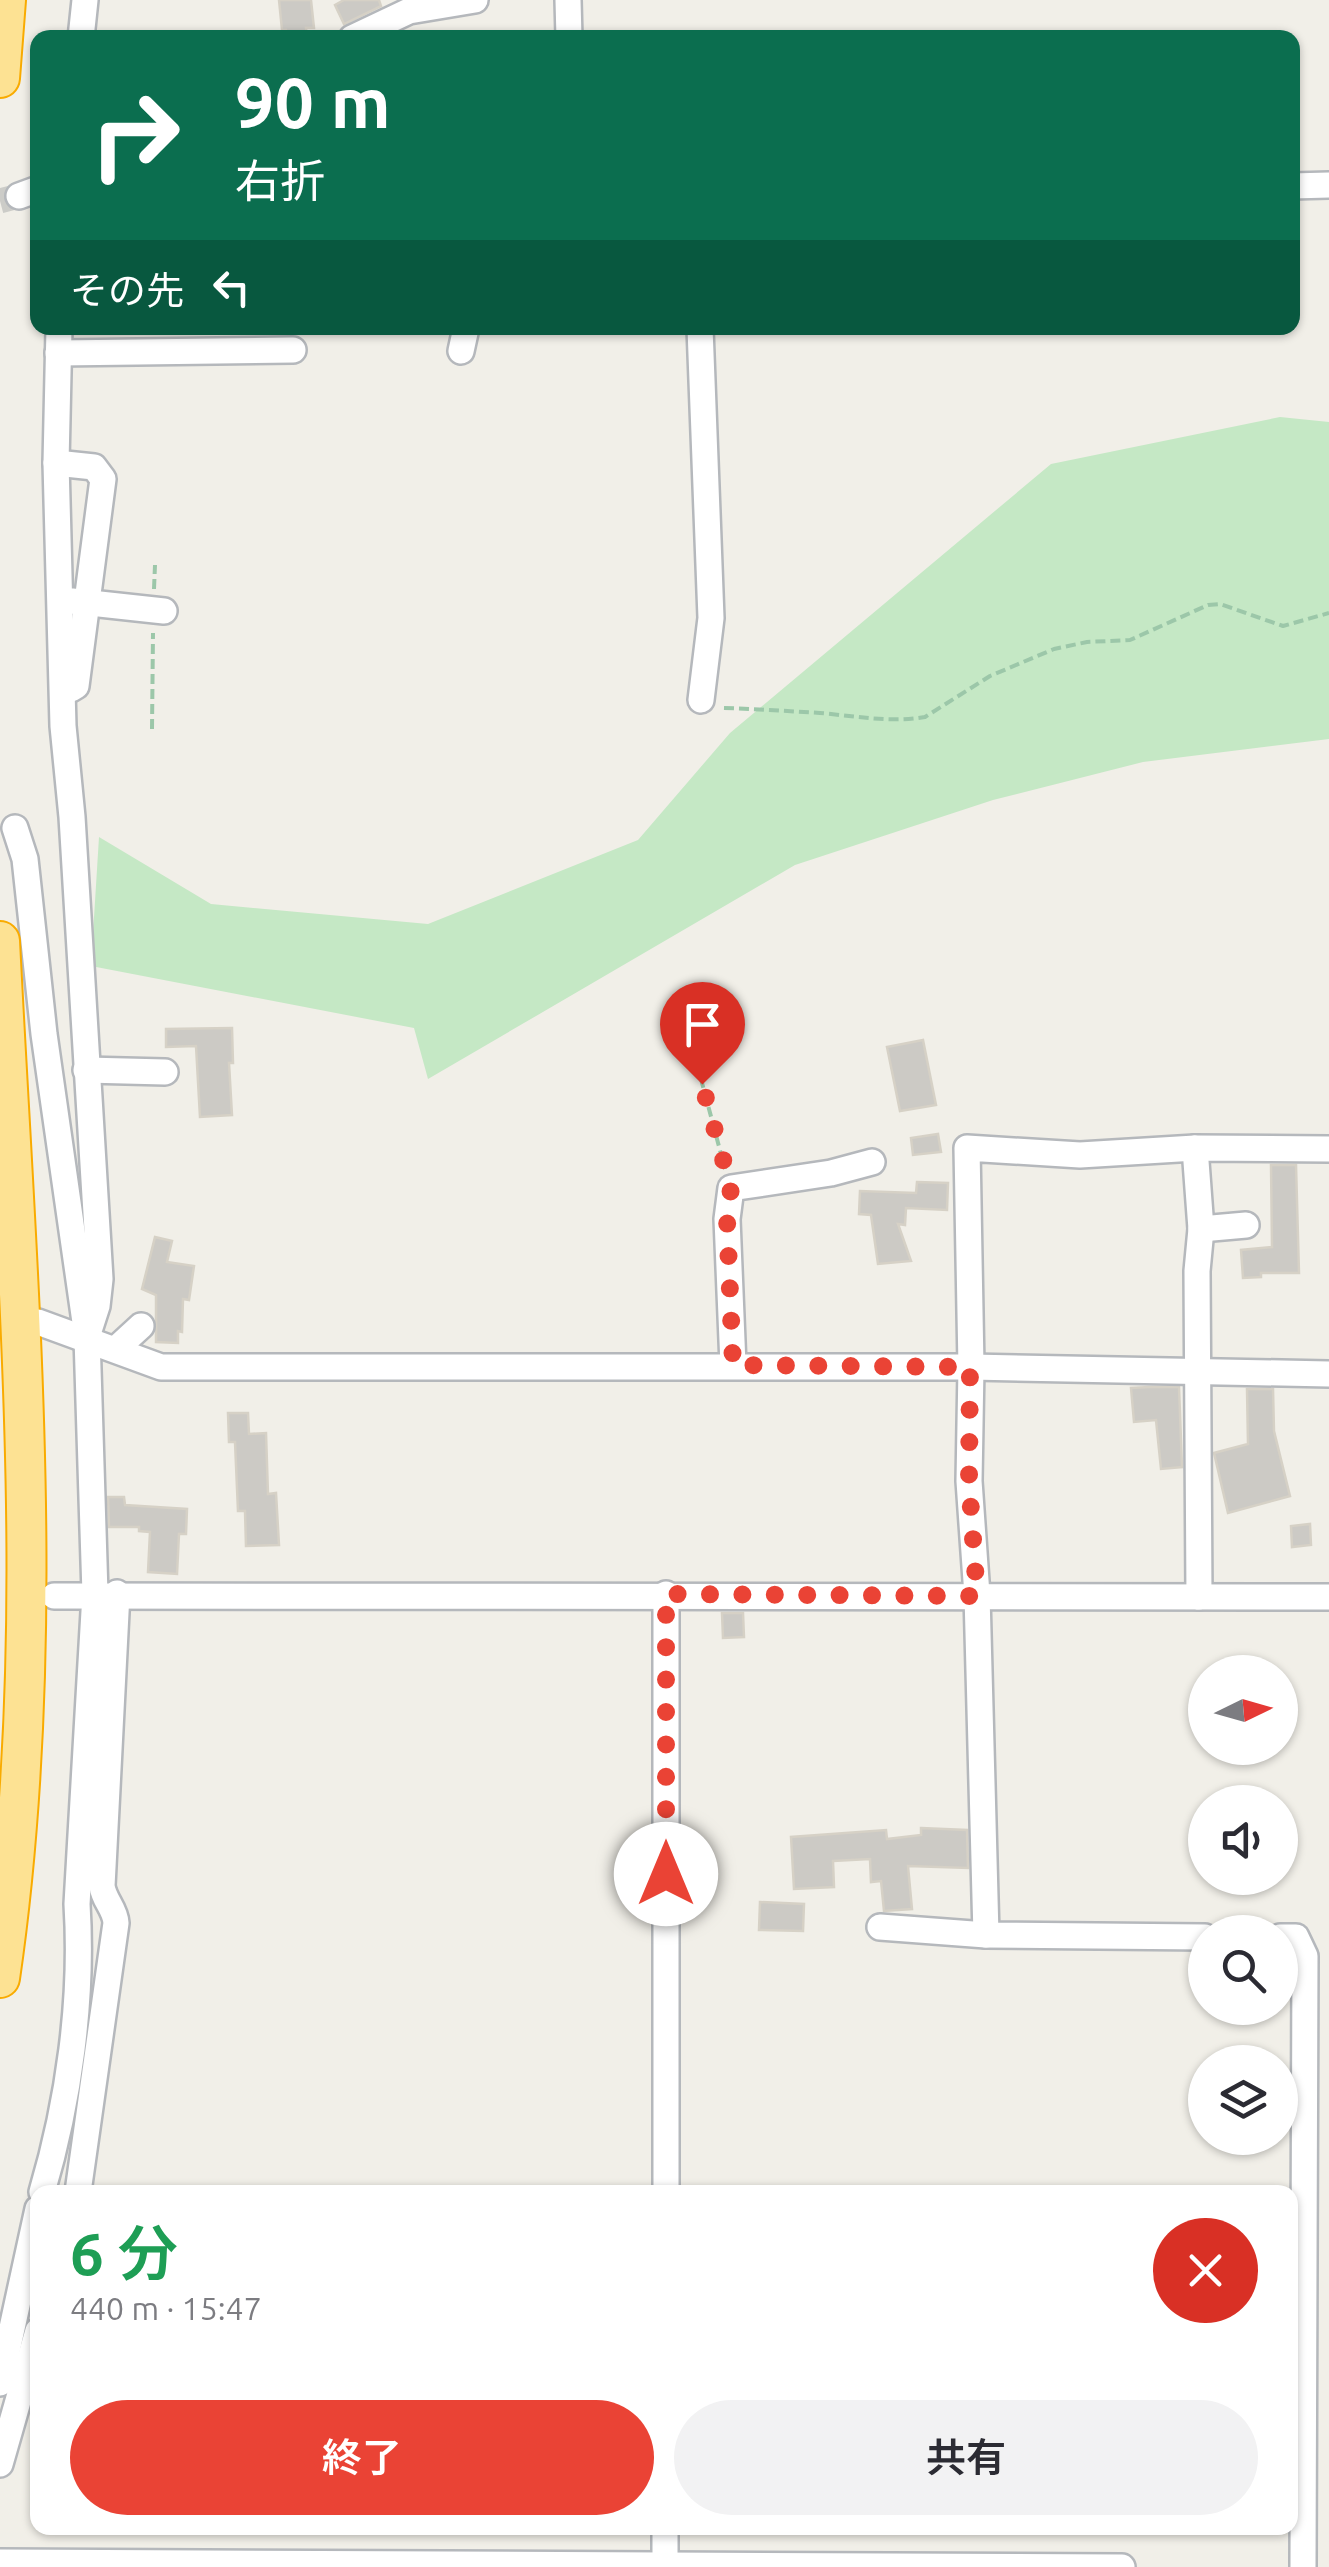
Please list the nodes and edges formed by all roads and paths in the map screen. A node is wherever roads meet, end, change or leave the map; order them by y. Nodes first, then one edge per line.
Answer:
1 (6, 0) edge
2 (84, 0) edge
3 (475, 0) edge
4 (568, 0) edge
5 (82, 30) edge
6 (369, 30) edge
7 (568, 30) edge
8 (0, 78) edge
9 (1300, 186) edge
10 (1329, 186) edge
11 (700, 335) edge
12 (59, 340) edge
13 (293, 350) dead end
14 (56, 463) junction
15 (154, 565) dead end
16 (74, 602) junction
17 (158, 610) junction
18 (1329, 613) edge
19 (701, 700) joint
20 (152, 728) dead end
21 (15, 828) dead end
22 (0, 941) edge
23 (693, 1049) dead end
24 (86, 1070) junction
25 (165, 1072) dead end
26 (1194, 1148) junction
27 (1329, 1149) edge
28 (872, 1162) dead end
29 (731, 1188) junction
30 (1246, 1225) dead end
31 (1201, 1229) junction
32 (38, 1322) dead end
33 (141, 1326) dead end
34 (87, 1337) junction
35 (117, 1348) junction
36 (733, 1365) junction
37 (970, 1367) junction
38 (1197, 1371) junction
39 (1329, 1374) edge
40 (106, 1594) junction
41 (666, 1594) junction
42 (54, 1596) dead end
43 (977, 1596) junction
44 (1199, 1597) junction
45 (1329, 1597) edge
46 (880, 1928) dead end
47 (986, 1934) junction
48 (1188, 1936) edge
49 (1298, 1942) edge
50 (0, 1978) edge
51 (1317, 2125) edge
52 (44, 2185) edge
53 (79, 2185) edge
54 (666, 2185) edge
55 (30, 2235) edge
56 (30, 2359) edge
57 (0, 2383) edge
58 (0, 2464) edge
59 (665, 2535) edge
60 (0, 2562) edge
61 (32, 2565) edge
62 (665, 2566) edge
63 (1122, 2567) edge
64 (1303, 2567) edge

1 - 8 highway
2 - 5 street
3 - 6 street
4 - 7 street
9 - 10 street
11 - 19 street
12 - 13 street
12 - 14 street
14 - 16 street
14 - 16 street
15 - 17 path
16 - 17 street
16 - 24 street
17 - 20 path
18 - 19 path
21 - 34 street
22 - 50 highway
23 - 29 path
24 - 25 street
24 - 34 street
26 - 27 street
26 - 31 street
26 - 37 street
28 - 29 street
29 - 36 street
30 - 31 street
31 - 38 street
32 - 34 street
33 - 35 street
34 - 35 street
34 - 40 street
35 - 36 street
36 - 37 street
37 - 38 street
37 - 43 street
38 - 39 street
38 - 44 street
40 - 41 street
40 - 42 street
40 - 52 street
40 - 53 street
41 - 43 street
41 - 54 street
43 - 44 street
43 - 47 street
44 - 45 street
46 - 47 street
47 - 48 street
49 - 51 street
51 - 64 street
55 - 57 street
56 - 58 street
59 - 62 street
60 - 61 street
61 - 62 street
62 - 63 street

